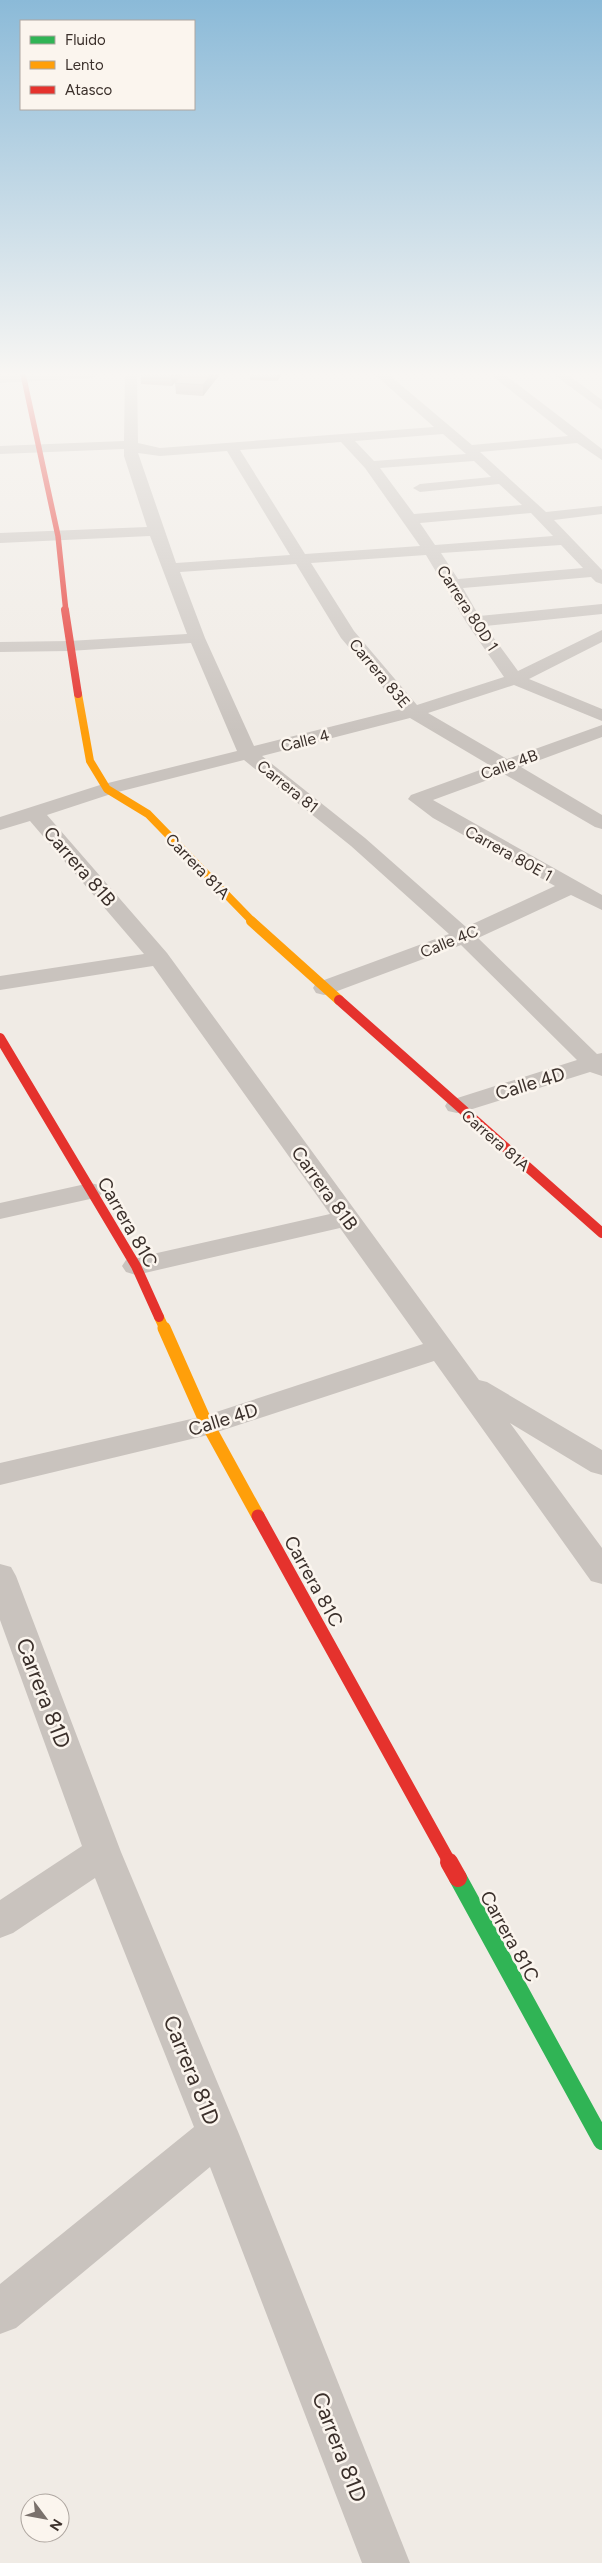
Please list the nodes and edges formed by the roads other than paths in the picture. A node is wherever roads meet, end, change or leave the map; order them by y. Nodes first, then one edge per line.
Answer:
1 (48, 494) edge
2 (145, 494) edge
3 (261, 494) edge
4 (391, 494) edge
5 (515, 494) edge
6 (602, 510) edge
7 (537, 513) junction
8 (410, 519) junction
9 (156, 531) junction
10 (58, 536) junction
11 (0, 538) edge
12 (565, 540) junction
13 (430, 550) junction
14 (302, 558) junction
15 (170, 568) junction
16 (598, 576) edge
17 (453, 584) junction
18 (602, 609) edge
19 (474, 622) junction
20 (196, 638) junction
21 (600, 638) edge
22 (69, 646) junction
23 (0, 647) edge
24 (515, 679) junction
25 (412, 712) junction
26 (602, 716) edge
27 (602, 731) edge
28 (248, 754) junction
29 (503, 766) junction
30 (107, 790) junction
31 (418, 799) joint
32 (36, 814) junction
33 (602, 823) edge
34 (0, 824) edge
35 (570, 887) junction
36 (602, 904) edge
37 (464, 936) junction
38 (159, 958) junction
39 (0, 983) edge
40 (324, 988) junction
41 (0, 1038) edge
42 (599, 1064) edge
43 (457, 1106) junction
44 (90, 1191) junction
45 (0, 1211) edge
46 (347, 1218) junction
47 (602, 1233) edge
48 (136, 1266) junction
49 (442, 1348) junction
50 (467, 1383) junction
51 (208, 1425) junction
52 (602, 1464) edge
53 (0, 1474) edge
54 (602, 1572) edge
55 (0, 1576) edge
56 (103, 1852) junction
57 (0, 1921) edge
58 (218, 2134) junction
59 (602, 2141) edge
60 (0, 2312) edge
61 (386, 2563) edge

1 - 10 street, Carrera 81A
2 - 9 street, Carrera 81
3 - 14 street, Carrera 83E
4 - 8 street, Carrera 80D 1
5 - 7 street
6 - 7 street
7 - 8 street
7 - 12 street
8 - 13 street, Carrera 80D 1
9 - 10 street
9 - 15 street, Carrera 81
10 - 11 street
10 - 22 street, Carrera 81A
12 - 13 street
12 - 16 street
13 - 14 street
13 - 17 street, Carrera 80D 1
14 - 15 street
14 - 25 street, Carrera 83E
15 - 20 street, Carrera 81
16 - 17 street
17 - 19 street, Carrera 80D 1
18 - 19 street
19 - 24 street, Carrera 80D 1
20 - 22 street
20 - 28 street, Carrera 81
21 - 24 street, Calle 4
22 - 23 street
22 - 30 street, Carrera 81A
24 - 25 street, Calle 4
24 - 26 street
25 - 28 street, Calle 4
25 - 29 street, Carrera 83E
27 - 29 street, Calle 4B
28 - 30 street, Calle 4
28 - 37 street, Carrera 81
29 - 31 street, Calle 4B
29 - 33 street, Carrera 83E
30 - 32 street, Calle 4
30 - 40 street, Carrera 81A
31 - 35 street, Carrera 80E 1
32 - 34 street, Calle 4
32 - 38 street, Carrera 81B
35 - 36 street, Carrera 80E 1
35 - 37 street, Calle 4C
37 - 40 street, Calle 4C
37 - 42 street, Carrera 81
38 - 39 street
38 - 46 street, Carrera 81B
40 - 43 street, Carrera 81A
41 - 44 street, Carrera 81C
42 - 43 street, Calle 4D
43 - 47 street, Carrera 81A
44 - 45 street
44 - 48 street, Carrera 81C
46 - 48 street
46 - 49 street, Carrera 81B
48 - 51 street, Carrera 81C
49 - 50 street, Carrera 81B
49 - 51 street, Calle 4D
50 - 52 street
50 - 54 street, Carrera 81B
51 - 53 street, Calle 4D
51 - 59 street, Carrera 81C
55 - 56 street, Carrera 81D
56 - 57 street
56 - 58 street, Carrera 81D
58 - 60 street
58 - 61 street, Carrera 81D

